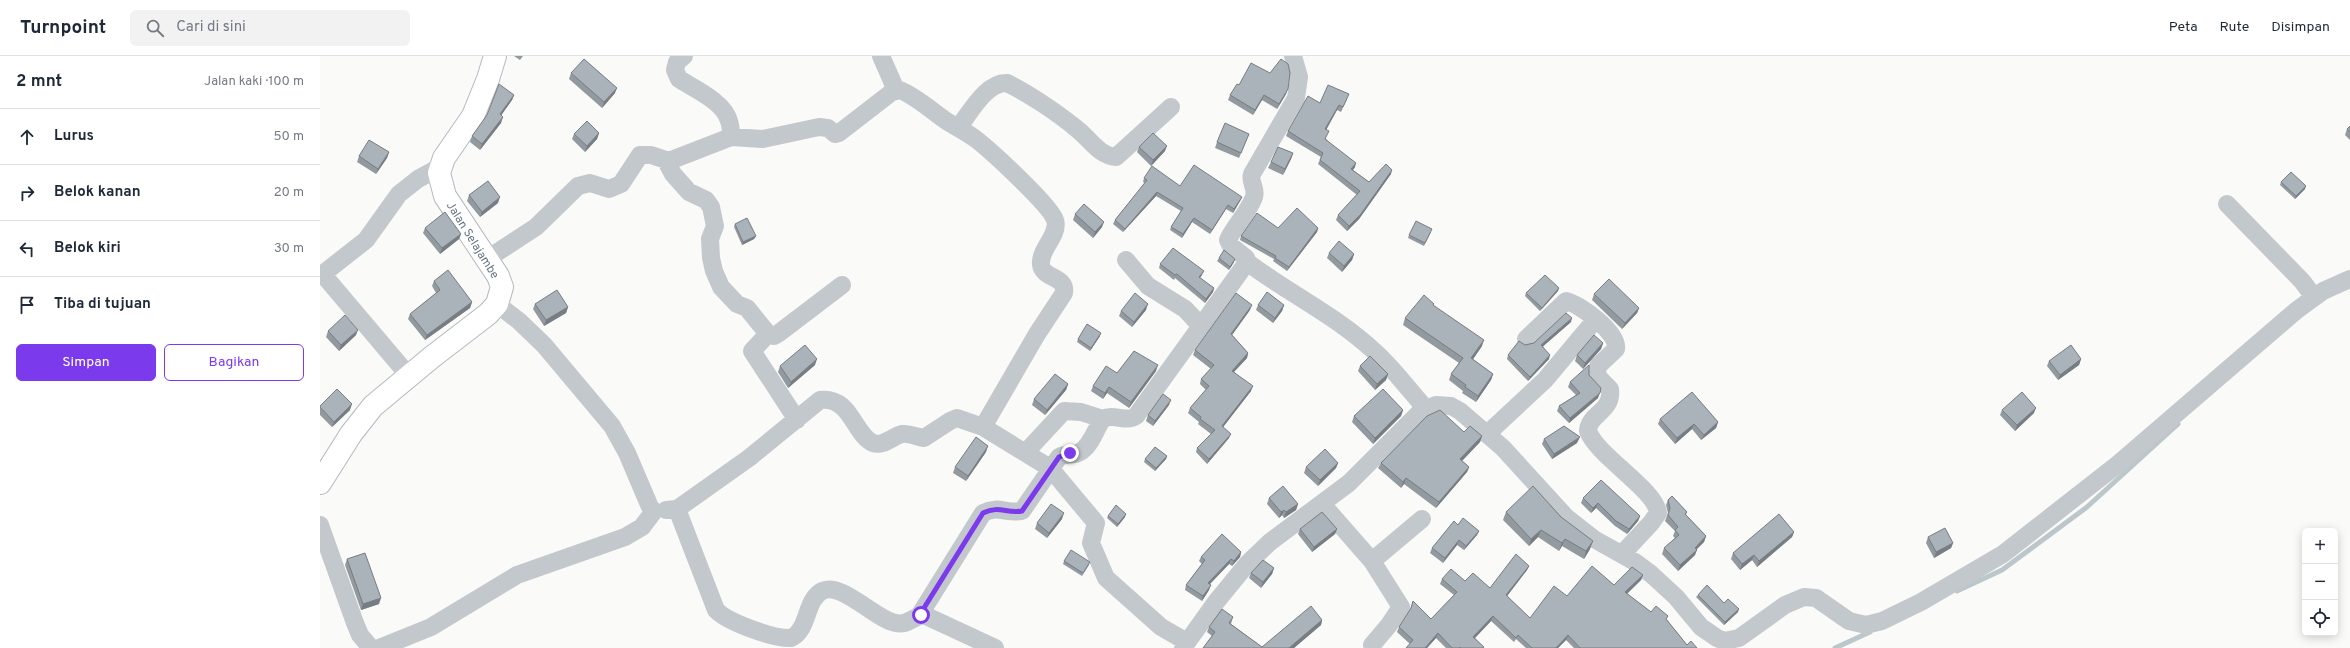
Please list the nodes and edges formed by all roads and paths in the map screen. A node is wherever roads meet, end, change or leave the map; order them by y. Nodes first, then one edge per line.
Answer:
1 (495, 56) edge
2 (684, 56) edge
3 (881, 56) edge
4 (1293, 56) edge
5 (896, 90) junction
6 (1171, 107) dead end
7 (958, 128) junction
8 (731, 137) junction
9 (666, 161) junction
10 (440, 167) junction
11 (2227, 204) dead end
12 (487, 259) junction
13 (1126, 260) dead end
14 (1247, 262) junction
15 (2350, 279) edge
16 (842, 285) dead end
17 (2314, 297) junction
18 (497, 304) junction
19 (1596, 319) junction
20 (1201, 326) junction
21 (768, 334) junction
22 (1526, 339) dead end
23 (409, 376) junction
24 (1426, 409) junction
25 (1103, 419) junction
26 (797, 420) junction
27 (983, 427) junction
28 (1487, 434) junction
29 (1024, 453) junction
30 (1050, 468) junction
31 (320, 483) edge
32 (1322, 505) junction
33 (677, 509) junction
34 (654, 511) junction
35 (1422, 519) dead end
36 (320, 525) edge
37 (1622, 554) junction
38 (1372, 561) junction
39 (919, 616) junction
40 (1185, 645) edge
41 (1372, 645) dead end
42 (371, 648) edge
43 (379, 648) edge
44 (994, 648) edge

1 - 10 street
2 - 8 street
3 - 5 street
4 - 14 street
5 - 7 street
5 - 8 street
6 - 7 street
7 - 27 street
8 - 9 street
9 - 12 street
9 - 21 street
10 - 12 street, Jalan Selajambe
10 - 23 street
11 - 17 street
12 - 18 street, Jalan Selajambe
13 - 20 street
14 - 20 street
14 - 24 street
15 - 17 street
16 - 21 street
17 - 37 street
18 - 23 street
18 - 34 street
19 - 22 street
19 - 28 street
19 - 37 street
20 - 25 street
21 - 26 street
23 - 31 street
24 - 28 street
24 - 32 street
25 - 29 street
25 - 30 street
26 - 27 street
26 - 33 street
27 - 29 street
28 - 37 street
29 - 30 street
30 - 39 street
30 - 40 street
32 - 38 street
32 - 40 street
33 - 34 street
33 - 39 street
34 - 43 street
35 - 38 street
36 - 42 street
38 - 41 street
39 - 44 street

